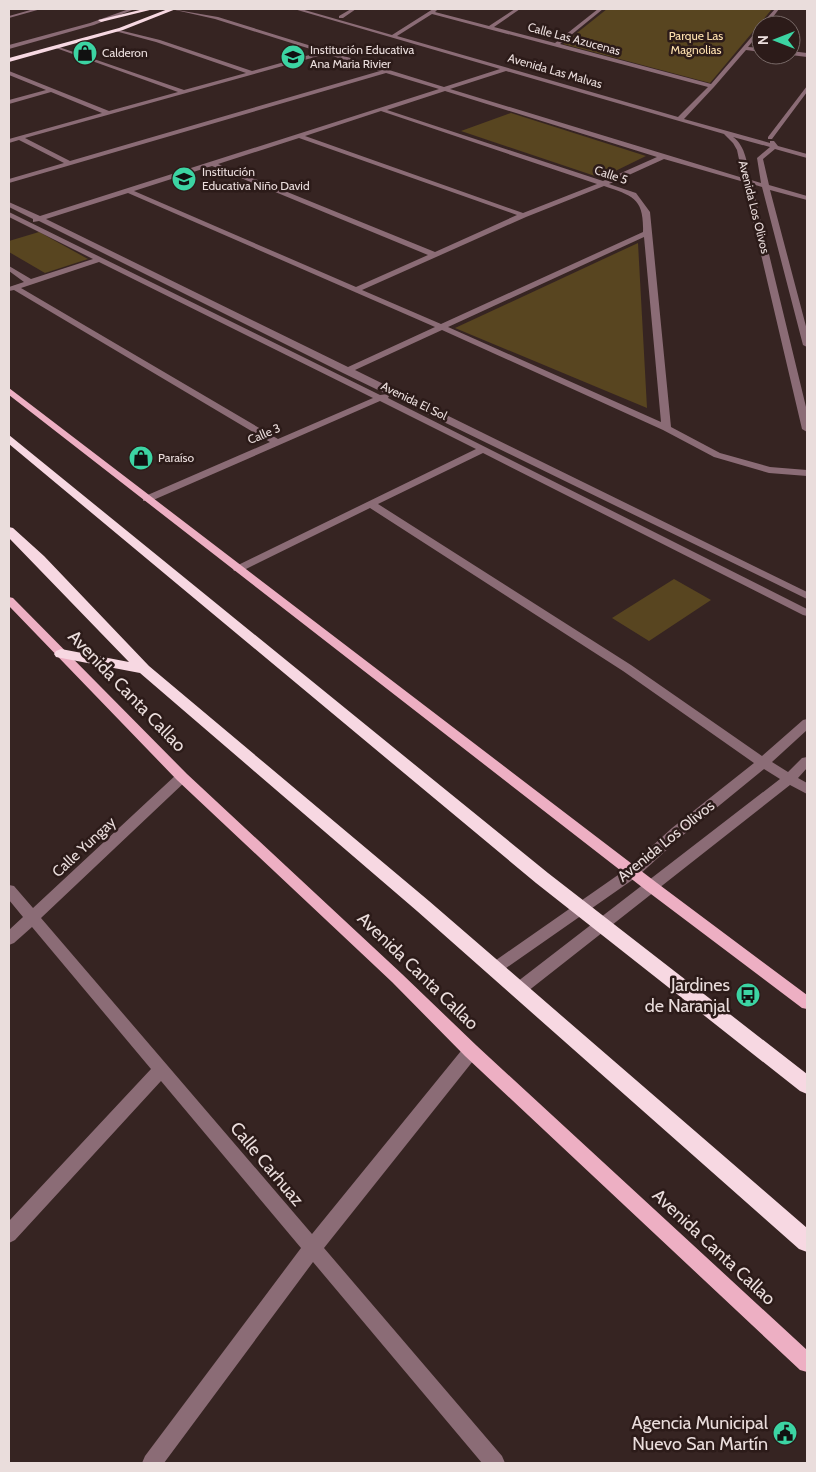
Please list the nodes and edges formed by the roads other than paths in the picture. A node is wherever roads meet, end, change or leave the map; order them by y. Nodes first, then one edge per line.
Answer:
1 (36, 9) edge
2 (133, 9) edge
3 (153, 9) edge
4 (173, 9) edge
5 (296, 9) edge
6 (313, 9) edge
7 (354, 9) edge
8 (518, 9) edge
9 (601, 9) edge
10 (433, 11) edge
11 (341, 16) junction
12 (9, 17) edge
13 (101, 20) junction
14 (491, 27) junction
15 (118, 30) junction
16 (395, 35) junction
17 (751, 40) edge
18 (556, 45) junction
19 (9, 47) edge
20 (58, 48) junction
21 (745, 48) junction
22 (751, 49) edge
23 (326, 52) junction
24 (9, 54) edge
25 (9, 60) edge
26 (514, 66) junction
27 (506, 69) junction
28 (387, 71) junction
29 (253, 72) junction
30 (9, 73) edge
31 (712, 86) junction
32 (807, 88) edge
33 (52, 90) junction
34 (448, 90) junction
35 (184, 92) junction
36 (9, 102) edge
37 (382, 110) junction
38 (108, 113) junction
39 (686, 115) junction
40 (680, 119) junction
41 (718, 130) junction
42 (300, 136) junction
43 (20, 138) junction
44 (770, 138) junction
45 (750, 139) junction
46 (9, 141) edge
47 (738, 145) junction
48 (775, 146) junction
49 (807, 149) edge
50 (807, 156) edge
51 (663, 157) junction
52 (71, 164) junction
53 (213, 164) junction
54 (747, 180) junction
55 (9, 181) edge
56 (603, 184) junction
57 (766, 185) junction
58 (129, 191) junction
59 (807, 198) edge
60 (9, 204) edge
61 (9, 214) edge
62 (523, 215) junction
63 (38, 219) junction
64 (26, 223) junction
65 (647, 234) junction
66 (436, 255) junction
67 (100, 260) junction
68 (9, 268) edge
69 (30, 282) junction
70 (11, 288) edge
71 (358, 290) junction
72 (438, 328) junction
73 (807, 345) edge
74 (346, 371) junction
75 (9, 391) edge
76 (392, 393) junction
77 (380, 398) junction
78 (666, 428) junction
79 (807, 429) edge
80 (9, 438) edge
81 (276, 442) junction
82 (483, 449) junction
83 (807, 473) edge
84 (147, 499) junction
85 (372, 505) junction
86 (9, 531) edge
87 (238, 569) junction
88 (807, 596) edge
89 (9, 600) edge
90 (807, 613) edge
91 (61, 654) junction
92 (144, 669) junction
93 (807, 722) edge
94 (807, 761) edge
95 (763, 763) junction
96 (182, 777) junction
97 (790, 778) junction
98 (807, 789) edge
99 (633, 872) junction
100 (652, 887) junction
101 (9, 890) edge
102 (580, 907) junction
103 (33, 918) junction
104 (602, 924) junction
105 (9, 939) edge
106 (494, 969) junction
107 (518, 990) junction
108 (807, 1003) edge
109 (471, 1051) junction
110 (161, 1069) junction
111 (807, 1085) edge
112 (9, 1234) edge
113 (807, 1242) edge
114 (312, 1248) junction
115 (807, 1363) edge
116 (152, 1463) edge
117 (495, 1463) edge

1 - 12 street
2 - 13 street
3 - 13 highway
3 - 24 highway
4 - 15 highway
4 - 23 street
5 - 16 street, Avenida Las Malvas
6 - 11 street, Avenida Las Malvas
7 - 11 street
8 - 14 street
9 - 18 street
10 - 14 street, Calle Las Azucenas
10 - 16 street
11 - 16 street, Avenida Las Malvas
13 - 19 street
14 - 18 street, Calle Las Azucenas
15 - 20 highway
15 - 29 street
16 - 26 street, Avenida Las Malvas
16 - 27 street, Avenida Las Malvas
17 - 21 street
18 - 31 street, Calle Las Azucenas
20 - 25 highway
20 - 35 street
21 - 22 street
21 - 31 street
23 - 28 street
23 - 29 street
26 - 27 street
26 - 39 street, Avenida Las Malvas
27 - 34 street
27 - 40 street, Avenida Las Malvas
28 - 34 street
28 - 52 street
29 - 35 street
30 - 33 street
31 - 39 street
32 - 44 street
33 - 36 street
33 - 38 street
34 - 37 street
34 - 51 street
35 - 38 street
37 - 42 street
37 - 56 street, Calle 5
38 - 43 street
39 - 40 street
39 - 44 street, Avenida Las Malvas
40 - 41 street, Avenida Las Malvas
41 - 45 street, Avenida Las Malvas
41 - 47 street
42 - 53 street
42 - 62 street
43 - 46 street
43 - 52 street
44 - 45 street, Avenida Los Olivos
44 - 48 street
44 - 49 street, Avenida Las Malvas
45 - 47 street, Avenida Los Olivos
45 - 48 street, Avenida Las Malvas
47 - 54 street, Avenida Los Olivos
48 - 50 street, Avenida Las Malvas
48 - 57 street, Avenida Los Olivos
51 - 54 street
51 - 56 street
52 - 55 street
53 - 58 street
53 - 66 street
54 - 57 street
54 - 79 street, Avenida Los Olivos
56 - 62 street
56 - 65 street, Calle 5
57 - 59 street
57 - 73 street, Avenida Los Olivos
58 - 63 street
58 - 71 street
60 - 63 street, Avenida El Sol
61 - 64 street, Avenida El Sol
62 - 66 street
63 - 64 street
63 - 74 street, Avenida El Sol
64 - 67 street, Avenida El Sol
65 - 72 street
65 - 78 street, Calle 5
66 - 71 street
67 - 69 street
67 - 77 street, Avenida El Sol
68 - 69 street
69 - 70 street
70 - 81 street
71 - 72 street
72 - 74 street
72 - 78 street
74 - 76 street, Avenida El Sol
75 - 84 main road
76 - 77 street, Calle 3
76 - 88 street, Avenida El Sol
77 - 81 street, Calle 3
77 - 82 street, Avenida El Sol
78 - 83 street
80 - 102 highway
81 - 84 street, Calle 3
82 - 85 street
82 - 90 street, Avenida El Sol
84 - 87 main road
85 - 87 street
85 - 95 street
86 - 92 highway, Avenida Canta Callao
87 - 99 main road
89 - 91 main road, Avenida Canta Callao
91 - 92 highway
91 - 96 main road, Avenida Canta Callao
92 - 106 highway, Avenida Canta Callao
93 - 95 street, Avenida Los Olivos
94 - 97 street, Avenida Los Olivos
95 - 97 street
95 - 99 street, Avenida Los Olivos
96 - 103 street, Calle Yungay
96 - 109 main road, Avenida Canta Callao
97 - 98 street
97 - 100 street, Avenida Los Olivos
99 - 100 main road
99 - 102 street, Avenida Los Olivos
100 - 104 street, Avenida Los Olivos
100 - 108 main road
101 - 103 street, Calle Carhuaz
102 - 104 highway
102 - 106 street, Avenida Los Olivos
103 - 105 street, Calle Yungay
103 - 110 street, Calle Carhuaz
104 - 107 street, Avenida Los Olivos
104 - 111 highway
106 - 107 highway, Avenida Canta Callao
107 - 113 highway, Avenida Canta Callao
109 - 114 street
109 - 115 main road, Avenida Canta Callao
110 - 112 street
110 - 114 street, Calle Carhuaz
114 - 116 street
114 - 117 street, Calle Carhuaz

